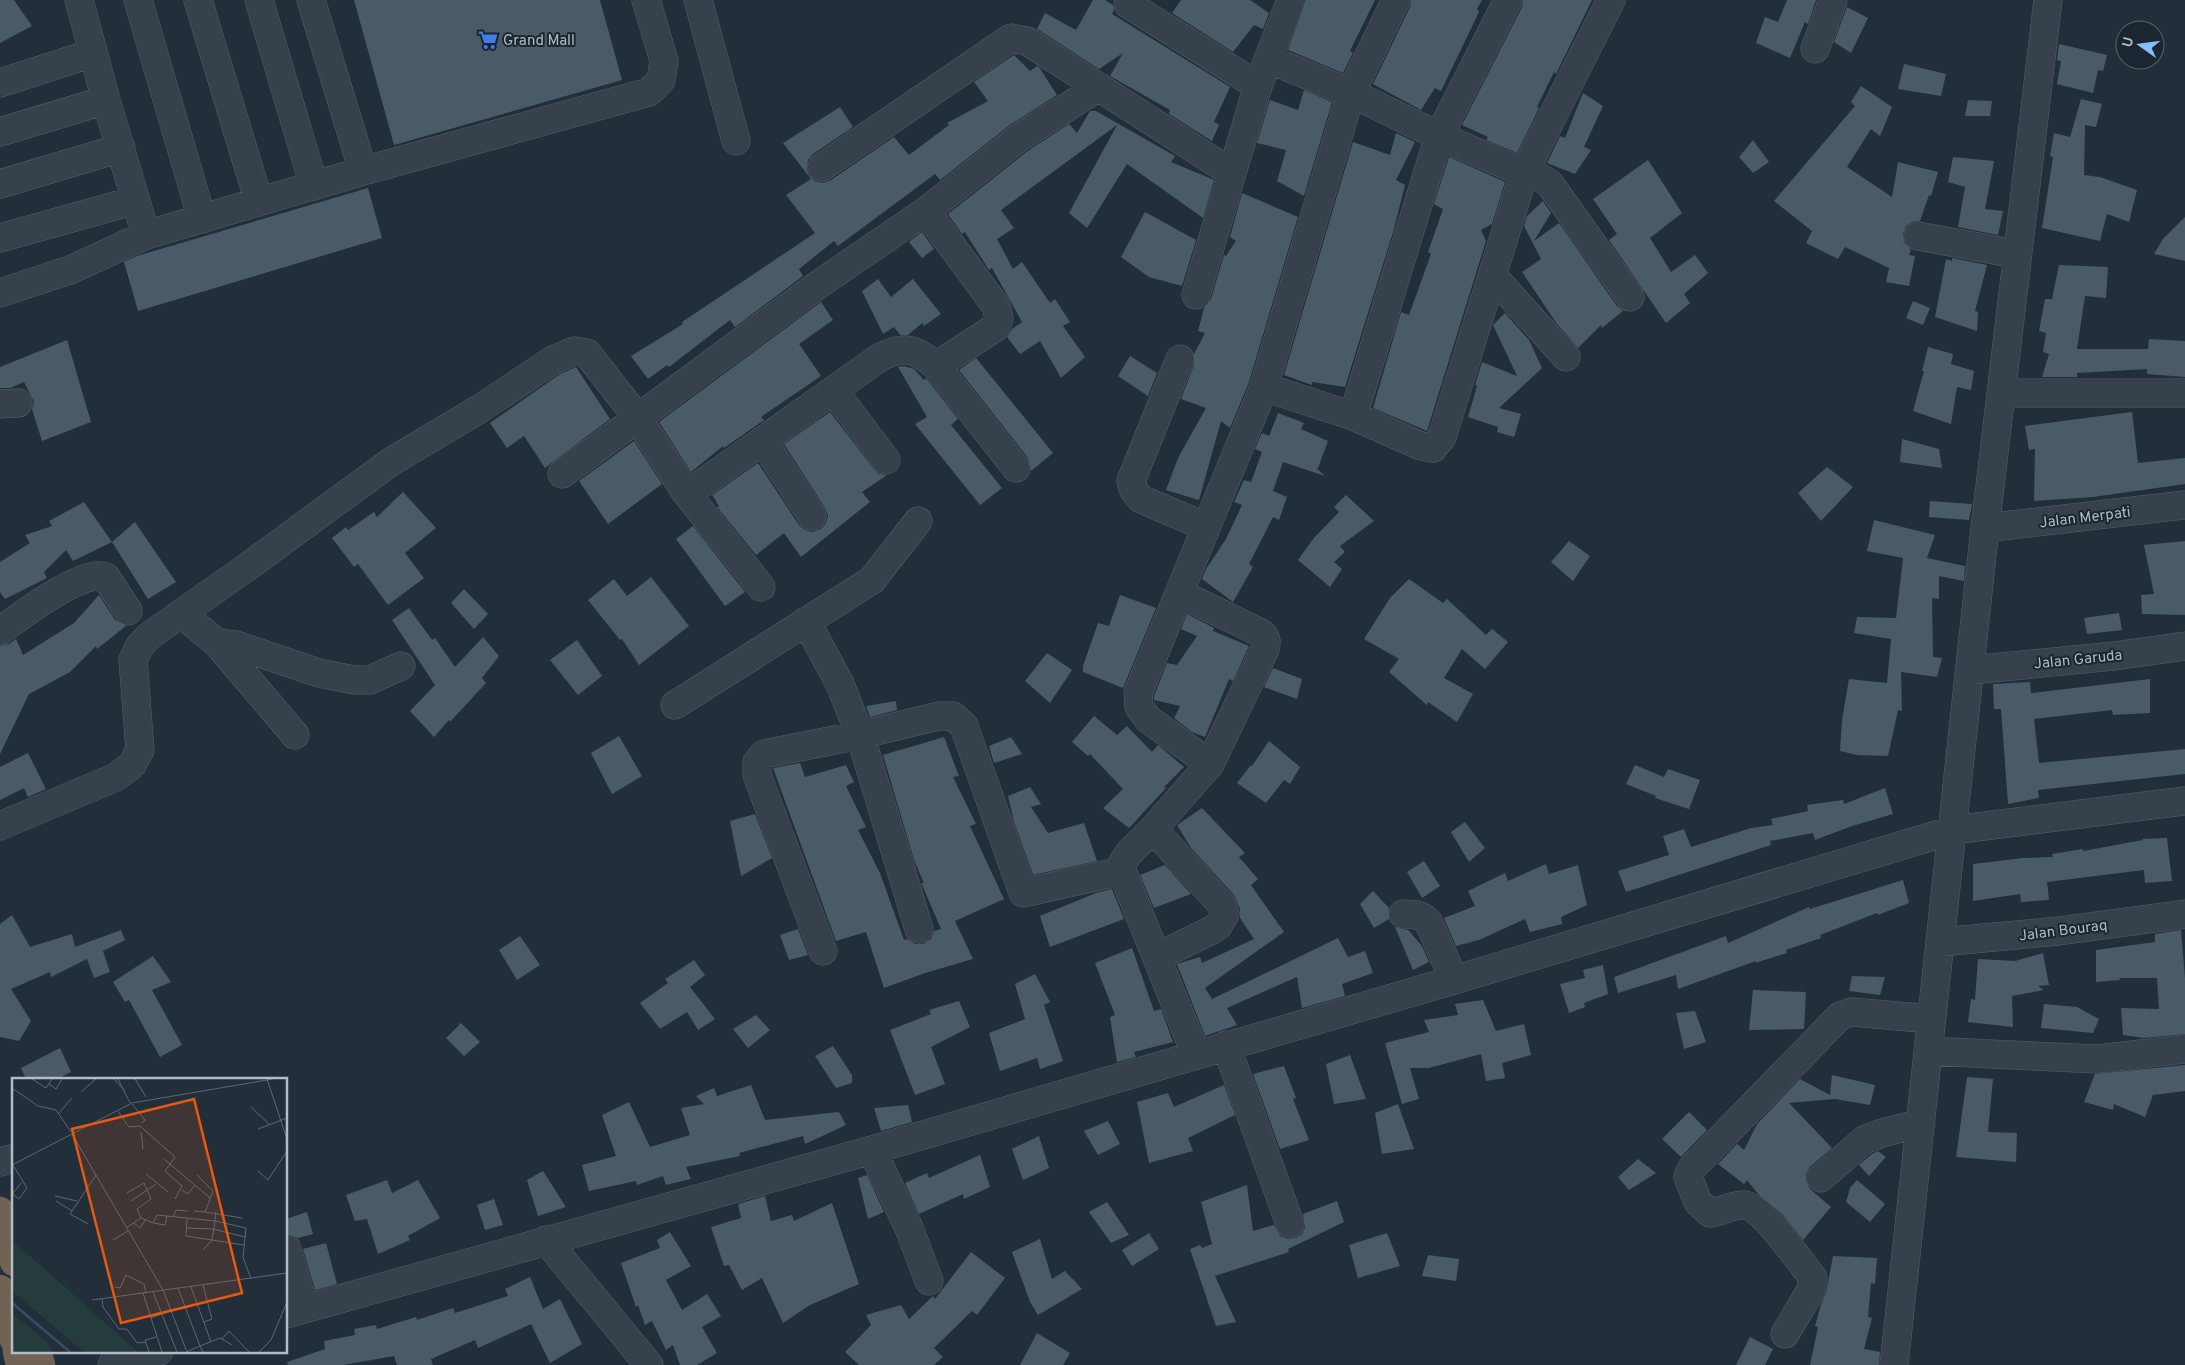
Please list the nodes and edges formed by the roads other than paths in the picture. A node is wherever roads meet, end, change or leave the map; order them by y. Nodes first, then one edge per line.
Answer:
1 (79, 0) edge
2 (138, 0) edge
3 (198, 0) edge
4 (259, 0) edge
5 (312, 0) edge
6 (646, 0) edge
7 (698, 0) edge
8 (1291, 0) edge
9 (1396, 0) edge
10 (1508, 0) edge
11 (1611, 0) edge
12 (1833, 0) edge
13 (2048, 0) edge
14 (1128, 4) dead end
15 (1815, 49) dead end
16 (93, 52) junction
17 (1268, 59) junction
18 (0, 83) edge
19 (1258, 86) junction
20 (1099, 87) junction
21 (1351, 93) junction
22 (106, 100) junction
23 (0, 132) edge
24 (1439, 136) junction
25 (736, 141) dead end
26 (121, 148) junction
27 (822, 167) dead end
28 (363, 171) junction
29 (1232, 173) junction
30 (1524, 173) junction
31 (0, 184) edge
32 (314, 186) junction
33 (136, 200) junction
34 (258, 202) junction
35 (926, 211) junction
36 (202, 219) junction
37 (146, 235) junction
38 (1918, 236) dead end
39 (0, 238) edge
40 (2016, 254) junction
41 (1493, 276) junction
42 (0, 293) edge
43 (1196, 295) dead end
44 (1630, 297) dead end
45 (1566, 357) dead end
46 (1180, 359) dead end
47 (936, 366) junction
48 (1264, 387) junction
49 (834, 391) junction
50 (2001, 393) junction
51 (2185, 394) edge
52 (1353, 416) junction
53 (637, 417) junction
54 (762, 441) junction
55 (886, 460) dead end
56 (1016, 468) dead end
57 (562, 474) dead end
58 (687, 494) junction
59 (2185, 505) edge
60 (812, 516) dead end
61 (918, 521) dead end
62 (1206, 527) junction
63 (1985, 528) junction
64 (761, 587) dead end
65 (1179, 594) junction
66 (128, 610) dead end
67 (182, 614) junction
68 (806, 621) junction
69 (0, 631) edge
70 (217, 643) junction
71 (2185, 646) edge
72 (401, 666) dead end
73 (1971, 670) junction
74 (674, 705) dead end
75 (295, 735) dead end
76 (860, 735) junction
77 (1210, 764) junction
78 (2185, 801) edge
79 (0, 826) edge
80 (1153, 829) junction
81 (1953, 830) junction
82 (1122, 871) junction
83 (1403, 914) dead end
84 (2185, 914) edge
85 (919, 929) dead end
86 (1941, 942) junction
87 (824, 951) dead end
88 (1157, 957) junction
89 (1454, 980) junction
90 (1930, 1019) junction
91 (1226, 1045) junction
92 (2185, 1049) edge
93 (1928, 1051) junction
94 (1196, 1055) junction
95 (1922, 1123) junction
96 (872, 1150) junction
97 (1821, 1178) dead end
98 (0, 1211) edge
99 (1290, 1224) dead end
100 (546, 1240) junction
101 (12, 1255) edge
102 (288, 1263) edge
103 (929, 1281) dead end
104 (0, 1288) edge
105 (295, 1311) edge
106 (12, 1333) edge
107 (1785, 1334) dead end
108 (17, 1352) edge
109 (37, 1352) edge
110 (155, 1352) edge
111 (20, 1365) edge
112 (41, 1365) edge
113 (112, 1365) edge
114 (649, 1365) edge
115 (1894, 1365) edge

1 - 16 street
2 - 36 street
3 - 34 street
4 - 32 street
5 - 28 street
6 - 28 street
7 - 25 street
8 - 17 street
9 - 21 street
10 - 24 street
11 - 30 street
12 - 15 street
13 - 40 street
14 - 19 street
16 - 18 street
16 - 22 street
17 - 19 street
17 - 21 street
19 - 29 street
20 - 27 street
20 - 29 street
20 - 35 street
21 - 24 street
21 - 48 street
22 - 23 street
22 - 26 street
24 - 30 street
24 - 52 street
26 - 31 street
26 - 33 street
28 - 32 street
29 - 43 street
30 - 41 street
30 - 44 street
32 - 34 street
33 - 37 street
33 - 39 street
34 - 36 street
35 - 47 street
35 - 53 street
36 - 37 street
37 - 42 street
38 - 40 street
40 - 50 street
41 - 45 street
41 - 52 street
46 - 62 street
47 - 49 street
47 - 56 street
48 - 52 street
48 - 62 street
49 - 54 street
49 - 55 street
50 - 51 street
50 - 63 street
53 - 57 street
53 - 58 street
53 - 67 street
54 - 58 street
54 - 60 street
58 - 64 street
59 - 63 street, Jalan Merpati
61 - 68 street
62 - 65 street
63 - 73 street
65 - 77 street
65 - 77 street
66 - 69 street
67 - 70 street
67 - 79 street
68 - 74 street
68 - 76 street
70 - 72 street
70 - 75 street
71 - 73 street, Jalan Garuda
73 - 81 street
76 - 82 street
76 - 85 street
76 - 87 street
77 - 80 street
78 - 81 street
80 - 82 street
80 - 88 street
81 - 86 street
81 - 89 street
82 - 88 street
83 - 89 street
84 - 86 street, Jalan Bouraq
86 - 90 street
88 - 94 street
89 - 91 street
90 - 93 street
90 - 107 street
91 - 94 street
91 - 99 street
92 - 93 street
93 - 95 street
94 - 96 street
95 - 97 street
95 - 115 street
96 - 100 street
96 - 103 street
98 - 101 highway
100 - 105 street
100 - 114 street
102 - 105 street
104 - 106 highway
108 - 111 highway
109 - 112 highway
110 - 113 street

